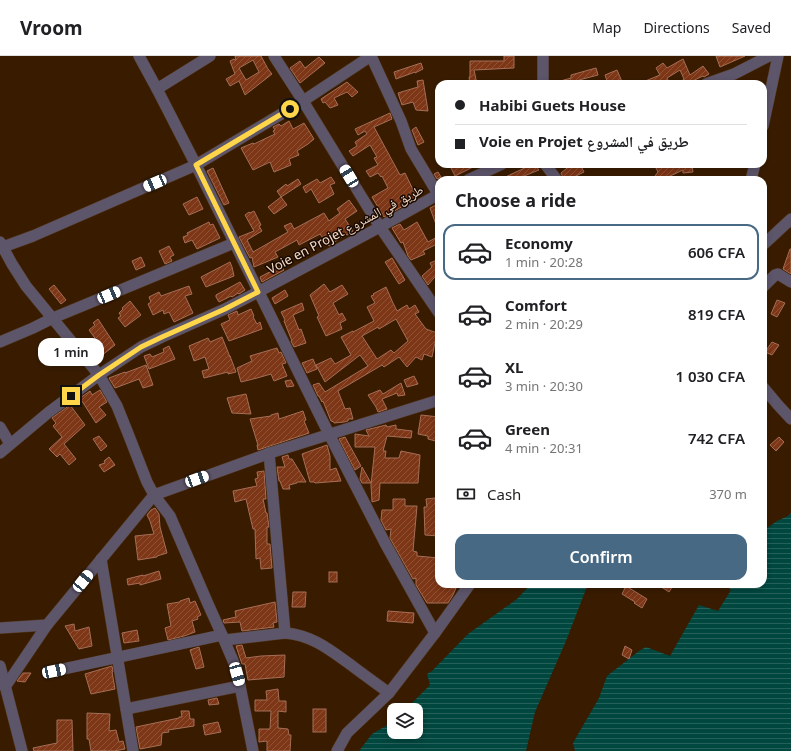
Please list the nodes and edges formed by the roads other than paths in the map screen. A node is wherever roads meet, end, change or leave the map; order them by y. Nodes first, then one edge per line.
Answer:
1 (139, 56) edge
2 (210, 56) edge
3 (274, 56) edge
4 (371, 56) edge
5 (543, 56) edge
6 (769, 56) edge
7 (778, 56) edge
8 (543, 80) edge
9 (717, 80) edge
10 (157, 89) junction
11 (303, 101) junction
12 (767, 107) edge
13 (196, 165) junction
14 (494, 168) edge
15 (476, 176) edge
16 (435, 188) edge
17 (435, 196) edge
18 (791, 219) edge
19 (380, 227) junction
20 (767, 241) edge
21 (234, 243) junction
22 (1, 246) edge
23 (791, 282) edge
24 (767, 283) edge
25 (258, 292) junction
26 (435, 307) edge
27 (53, 318) junction
28 (0, 342) edge
29 (99, 375) junction
30 (767, 392) edge
31 (435, 401) edge
32 (791, 419) edge
33 (0, 427) edge
34 (329, 434) junction
35 (10, 444) junction
36 (0, 453) edge
37 (269, 453) junction
38 (154, 494) junction
39 (101, 559) junction
40 (467, 588) edge
41 (47, 625) junction
42 (0, 628) edge
43 (285, 633) junction
44 (435, 633) junction
45 (224, 637) junction
46 (118, 658) junction
47 (0, 666) edge
48 (54, 671) dead end
49 (5, 686) junction
50 (240, 686) junction
51 (390, 693) junction
52 (5, 702) edge
53 (126, 709) junction
54 (22, 751) edge
55 (134, 751) edge
56 (252, 751) edge
57 (337, 751) edge

1 - 10 street
2 - 10 street
3 - 11 street
4 - 11 street
4 - 16 street
5 - 8 street
6 - 9 street
7 - 12 street
10 - 13 street
11 - 13 street
11 - 19 street
13 - 21 street
13 - 22 street
14 - 15 street
17 - 19 street, Voie en Projet طريق في المشروع
18 - 20 street
19 - 25 street, Voie en Projet طريق في المشروع
19 - 26 street
21 - 25 street
21 - 27 street
22 - 27 street
23 - 24 street
25 - 29 street, Voie en Projet طريق في المشروع
25 - 34 street
27 - 28 street
27 - 29 street
29 - 35 street, Voie en Projet طريق في المشروع
29 - 38 street
30 - 32 street
31 - 34 street
33 - 35 street
34 - 37 street
34 - 44 street
35 - 36 street, Voie en Projet طريق في المشروع
37 - 38 street
37 - 43 street
38 - 39 street
38 - 45 street
39 - 41 street
39 - 46 street
40 - 44 street
41 - 42 street
41 - 49 street
43 - 45 street
43 - 51 street
44 - 51 street
45 - 46 street
45 - 50 street
46 - 48 street
46 - 53 street
47 - 49 street
49 - 52 street
50 - 53 street
50 - 56 street
51 - 57 street
52 - 54 street
53 - 55 street

